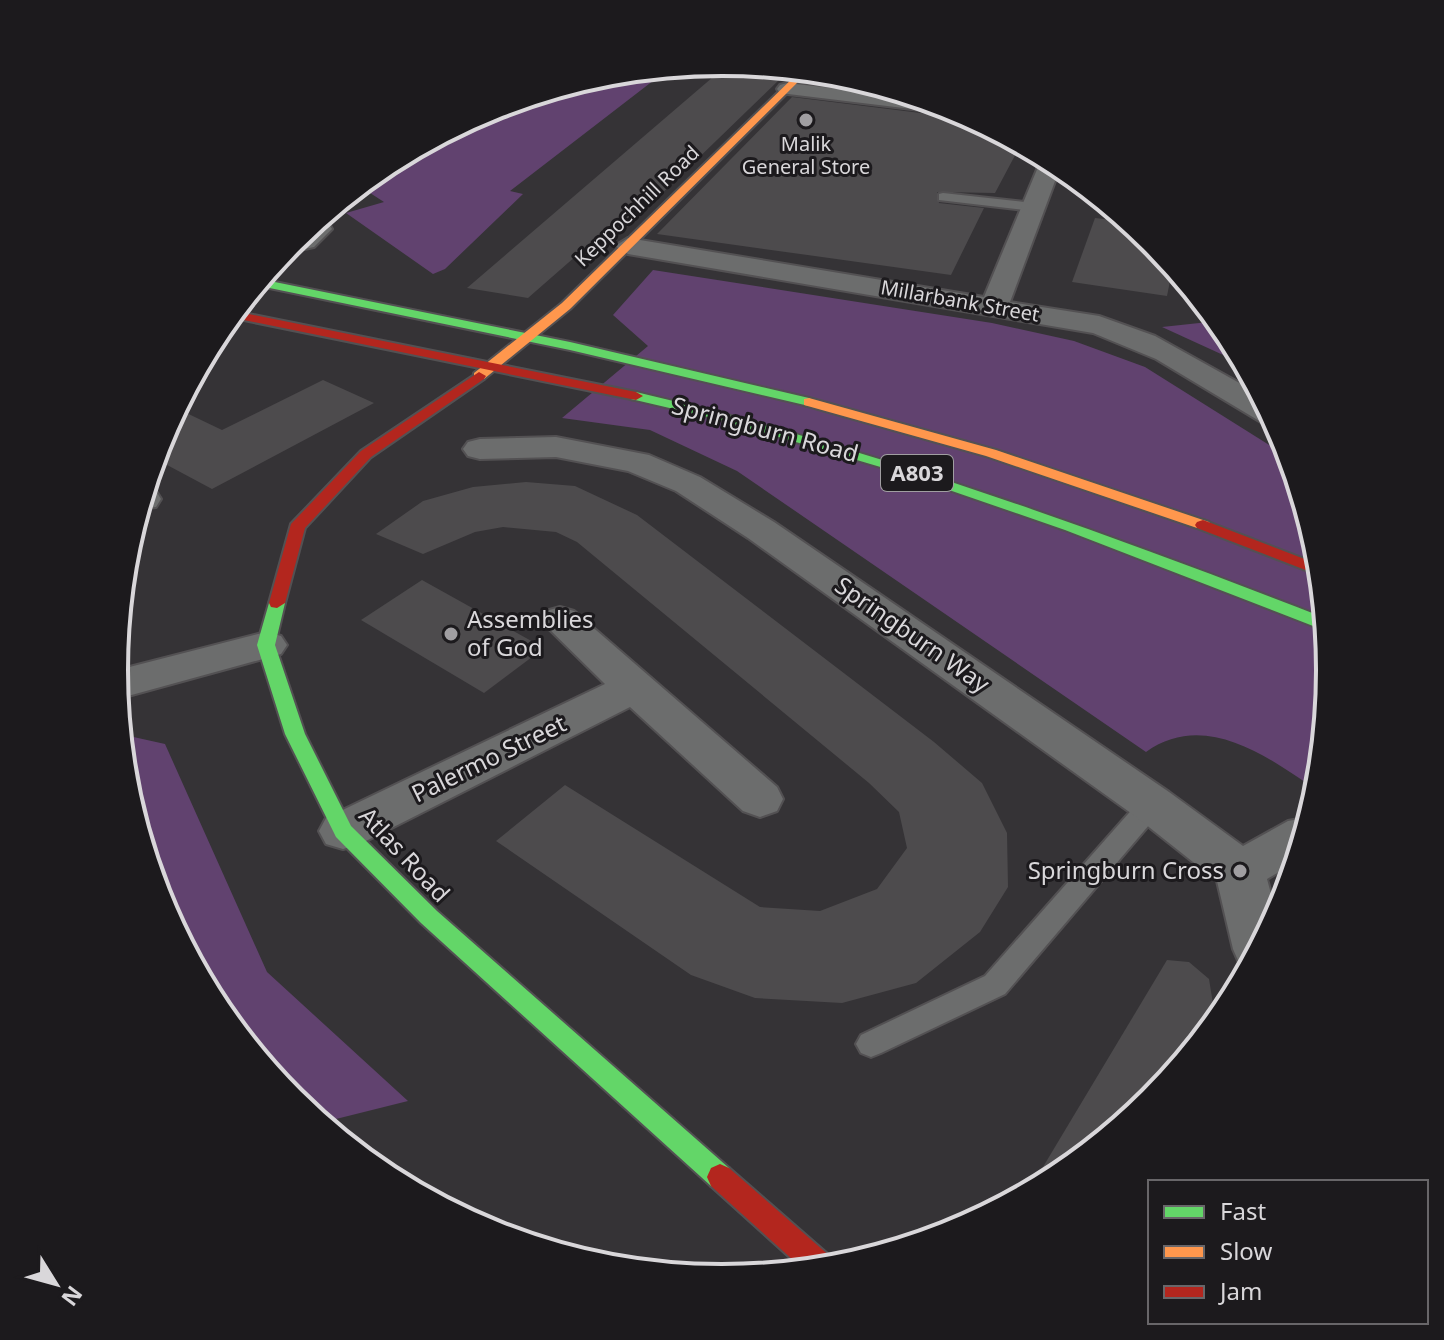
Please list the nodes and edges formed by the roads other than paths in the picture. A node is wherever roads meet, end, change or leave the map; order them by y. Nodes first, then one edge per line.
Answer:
1 (795, 80) edge
2 (787, 89) junction
3 (888, 100) edge
4 (1046, 172) edge
5 (943, 197) dead end
6 (1033, 207) junction
7 (628, 246) junction
8 (270, 284) edge
9 (994, 307) junction
10 (245, 317) edge
11 (530, 338) junction
12 (494, 366) junction
13 (1254, 405) edge
14 (480, 449) dead end
15 (1307, 566) edge
16 (560, 620) dead end
17 (1314, 620) edge
18 (266, 645) junction
19 (128, 682) edge
20 (635, 687) junction
21 (760, 799) dead end
22 (1152, 804) junction
23 (343, 831) junction
24 (1290, 843) edge
25 (1240, 871) junction
26 (1255, 933) edge
27 (871, 1044) dead end
28 (810, 1257) edge

1 - 2 main road, Keppochhill Road
2 - 3 street
2 - 7 main road, Keppochhill Road
4 - 6 street
5 - 6 lane
6 - 9 street
7 - 9 street, Millarbank Street
7 - 11 main road, Keppochhill Road
8 - 11 main road, Springburn Road / A803
9 - 13 street, Millarbank Street
10 - 12 main road, Springburn Road / A803
11 - 12 main road, Keppochhill Road
11 - 15 main road, Springburn Road / A803
12 - 17 main road, Springburn Road / A803
12 - 18 main road
14 - 22 street, Springburn Way
16 - 20 street
18 - 19 street
18 - 23 main road, Atlas Road
20 - 21 street
20 - 23 street, Palermo Street
22 - 25 street, Springburn Way
22 - 27 lane
23 - 28 main road, Atlas Road
24 - 25 street
25 - 26 street

